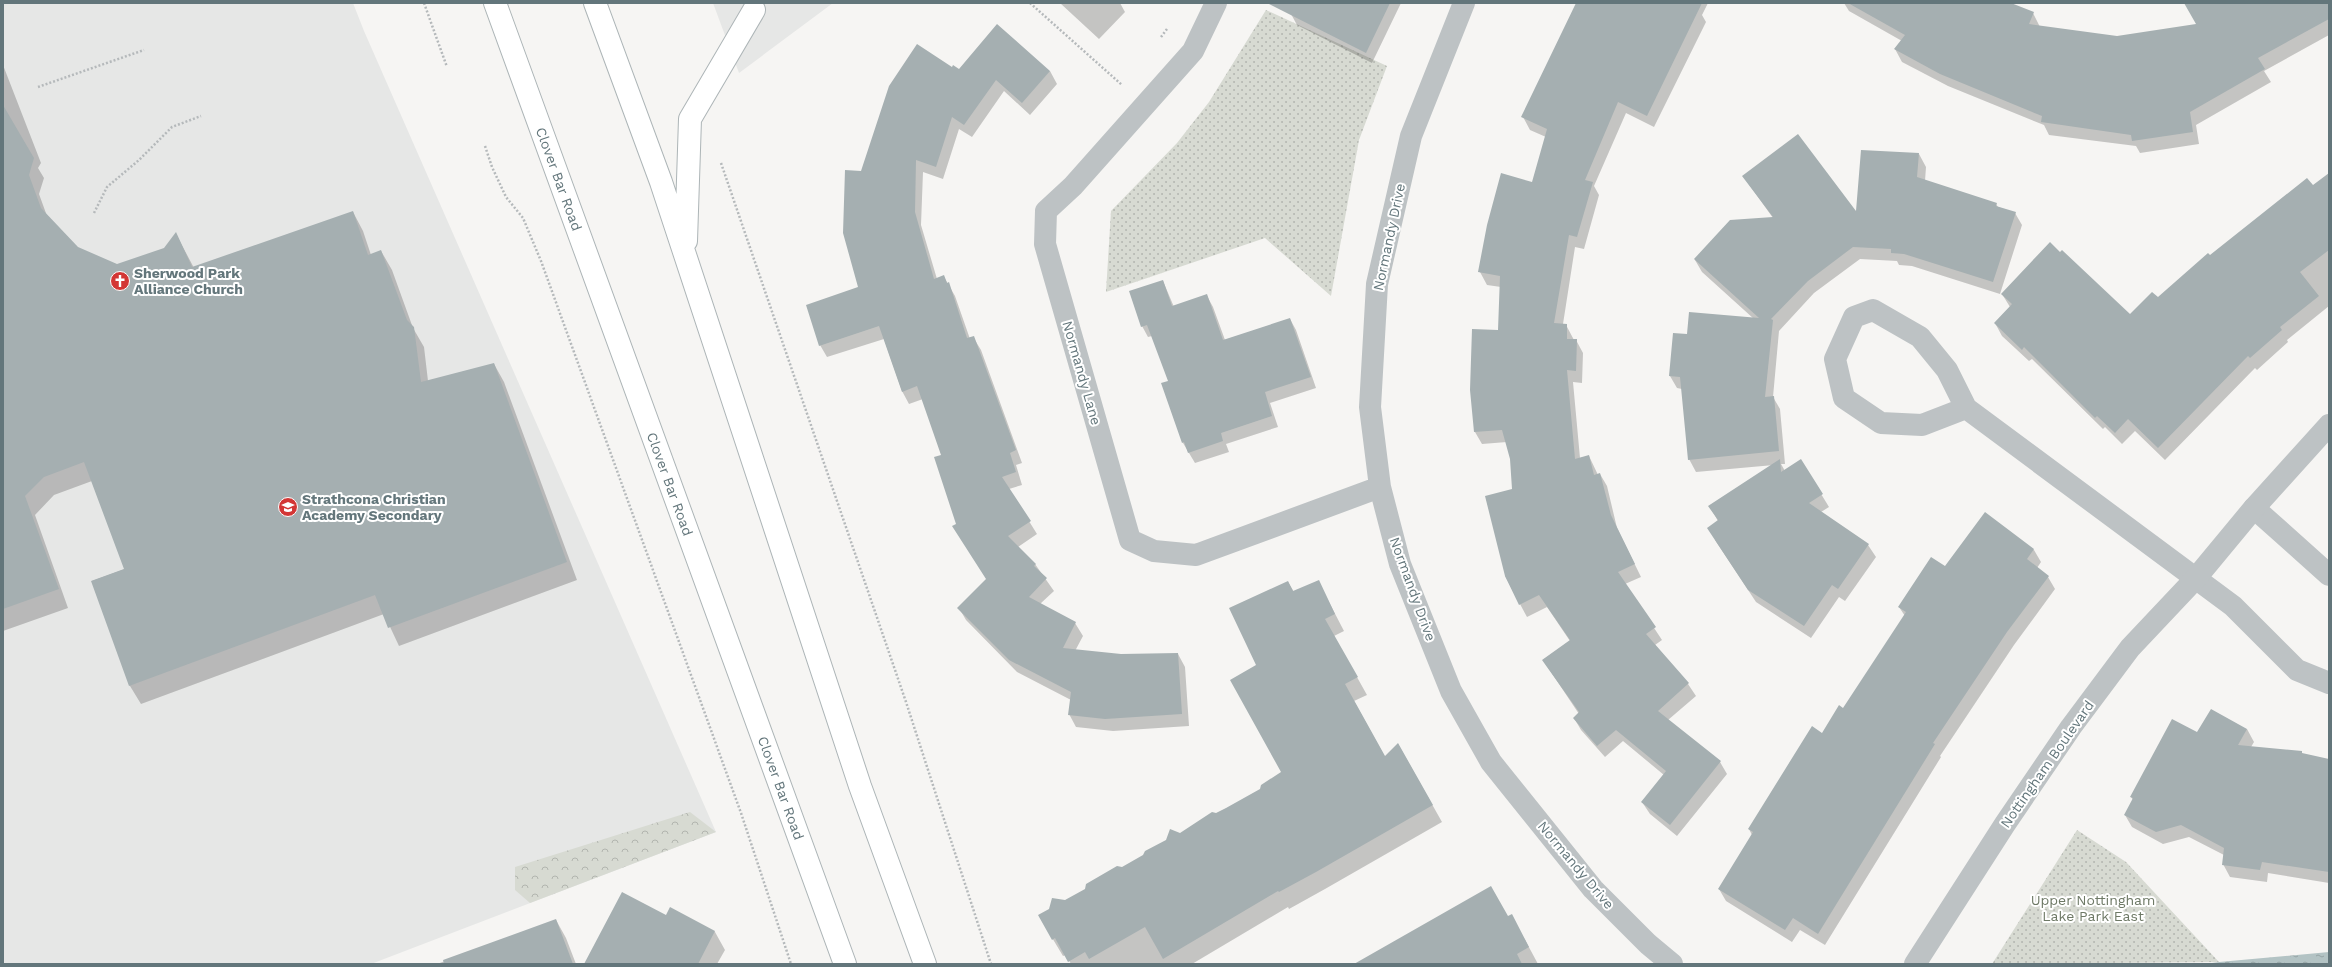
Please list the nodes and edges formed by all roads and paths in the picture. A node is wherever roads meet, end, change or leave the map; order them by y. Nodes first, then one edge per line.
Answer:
1 (424, 3) edge
2 (495, 3) edge
3 (595, 3) edge
4 (1030, 3) edge
5 (1216, 3) edge
6 (1464, 3) edge
7 (754, 10) dead end
8 (144, 50) dead end
9 (447, 67) dead end
10 (1124, 86) dead end
11 (38, 87) dead end
12 (201, 116) dead end
13 (485, 146) dead end
14 (720, 159) dead end
15 (94, 213) dead end
16 (686, 254) junction
17 (1966, 408) junction
18 (2329, 425) edge
19 (1380, 487) junction
20 (2254, 508) junction
21 (2329, 575) edge
22 (2196, 578) junction
23 (2329, 683) edge
24 (791, 964) edge
25 (845, 964) edge
26 (925, 964) edge
27 (991, 964) edge
28 (1672, 964) edge
29 (1915, 964) edge

1 - 9 path
2 - 25 main road, Clover Bar Road
3 - 16 main road
4 - 10 path
5 - 19 street, Normandy Lane
6 - 19 street, Normandy Drive
7 - 16 main road
8 - 11 path
12 - 15 path
13 - 24 path
14 - 27 path
16 - 26 main road
17 - 17 street
17 - 22 street
18 - 20 street, Nottingham Boulevard
19 - 28 street, Normandy Drive
20 - 21 street
20 - 22 street, Nottingham Boulevard
22 - 23 street
22 - 29 street, Nottingham Boulevard

